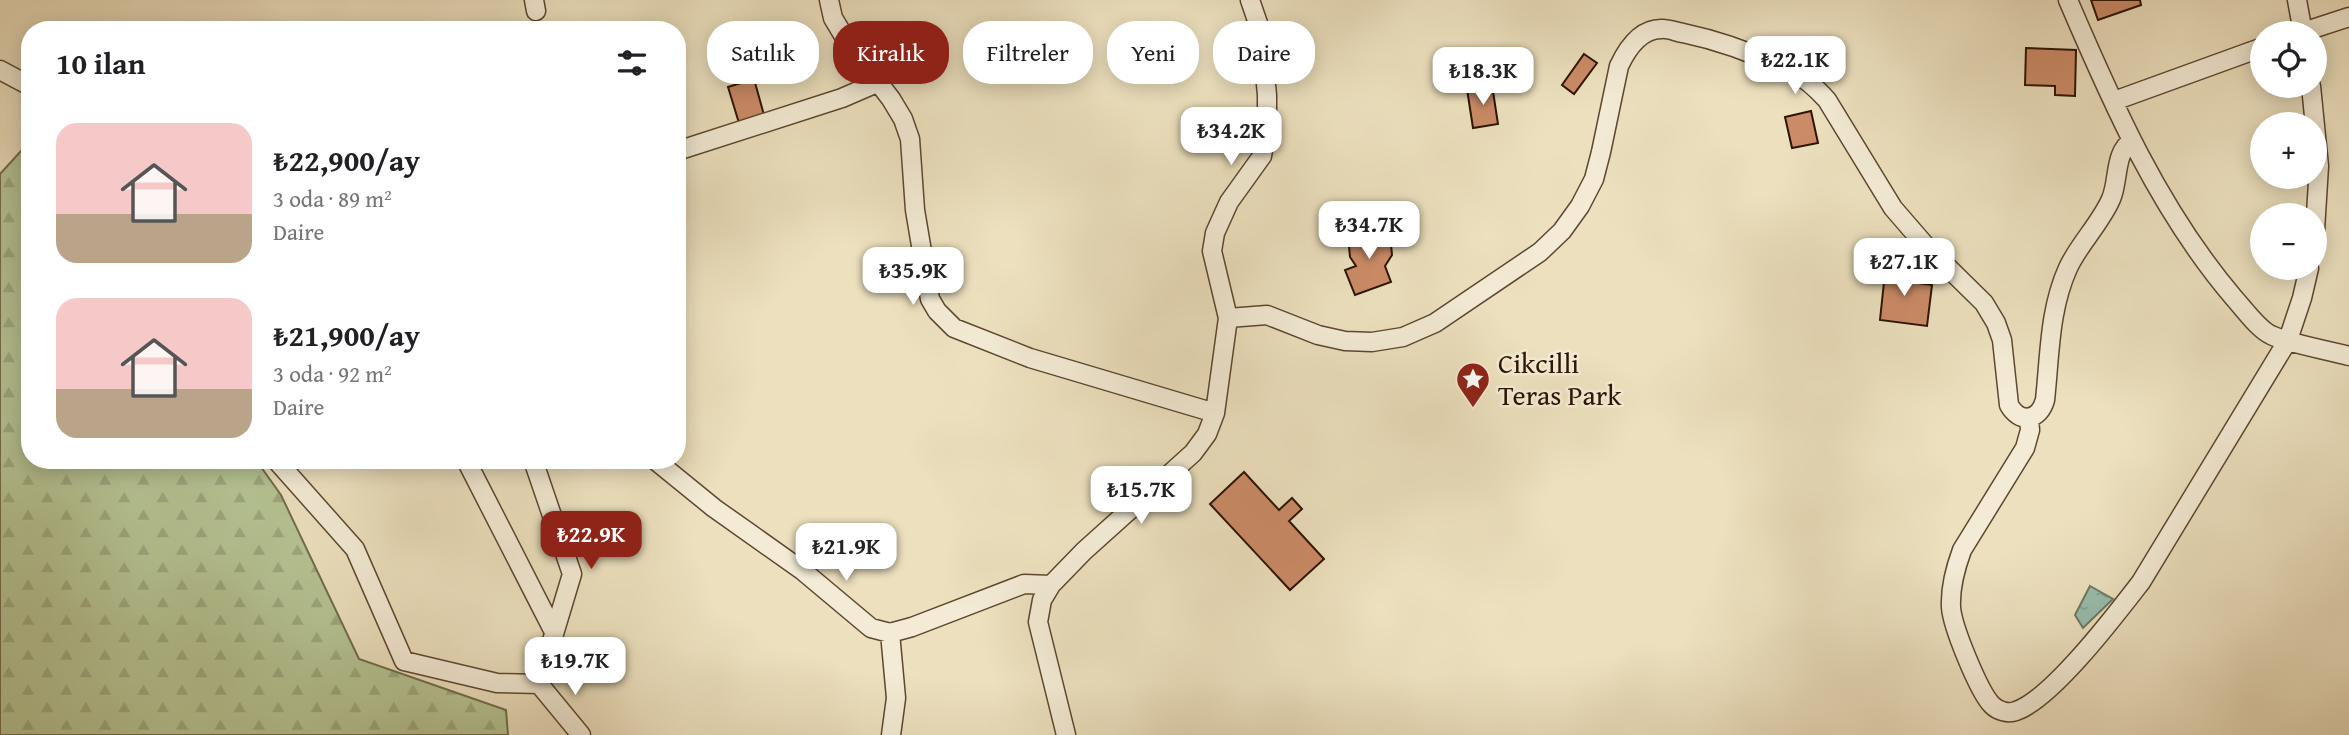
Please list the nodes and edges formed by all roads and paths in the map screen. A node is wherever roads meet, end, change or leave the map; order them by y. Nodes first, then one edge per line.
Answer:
1 (829, 0) edge
2 (1250, 0) edge
3 (2068, 0) edge
4 (2297, 0) edge
5 (2349, 17) edge
6 (836, 21) edge
7 (2300, 21) edge
8 (2327, 24) edge
9 (2250, 52) edge
10 (0, 70) edge
11 (21, 81) edge
12 (874, 84) edge
13 (879, 84) edge
14 (2312, 98) edge
15 (2114, 100) junction
16 (2132, 141) junction
17 (686, 148) edge
18 (2317, 203) edge
19 (2306, 280) edge
20 (1228, 318) junction
21 (2288, 340) junction
22 (2349, 356) edge
23 (1215, 413) junction
24 (2029, 418) junction
25 (284, 469) edge
26 (471, 469) edge
27 (536, 469) edge
28 (666, 469) edge
29 (1051, 585) junction
30 (554, 632) junction
31 (890, 633) junction
32 (539, 684) junction
33 (581, 735) edge
34 (891, 735) edge
35 (1066, 735) edge

1 - 6 street
2 - 20 street
3 - 15 street
4 - 7 street
5 - 8 street
9 - 15 street
10 - 11 street
12 - 17 street
13 - 23 street
14 - 18 street
15 - 16 street
16 - 21 street
16 - 24 street
19 - 21 street
20 - 23 street
20 - 24 street
21 - 22 street
21 - 24 street
23 - 29 street
25 - 32 street
26 - 30 street
27 - 30 street
28 - 31 street
29 - 31 street
29 - 35 street
30 - 32 street
31 - 34 street
32 - 33 street

